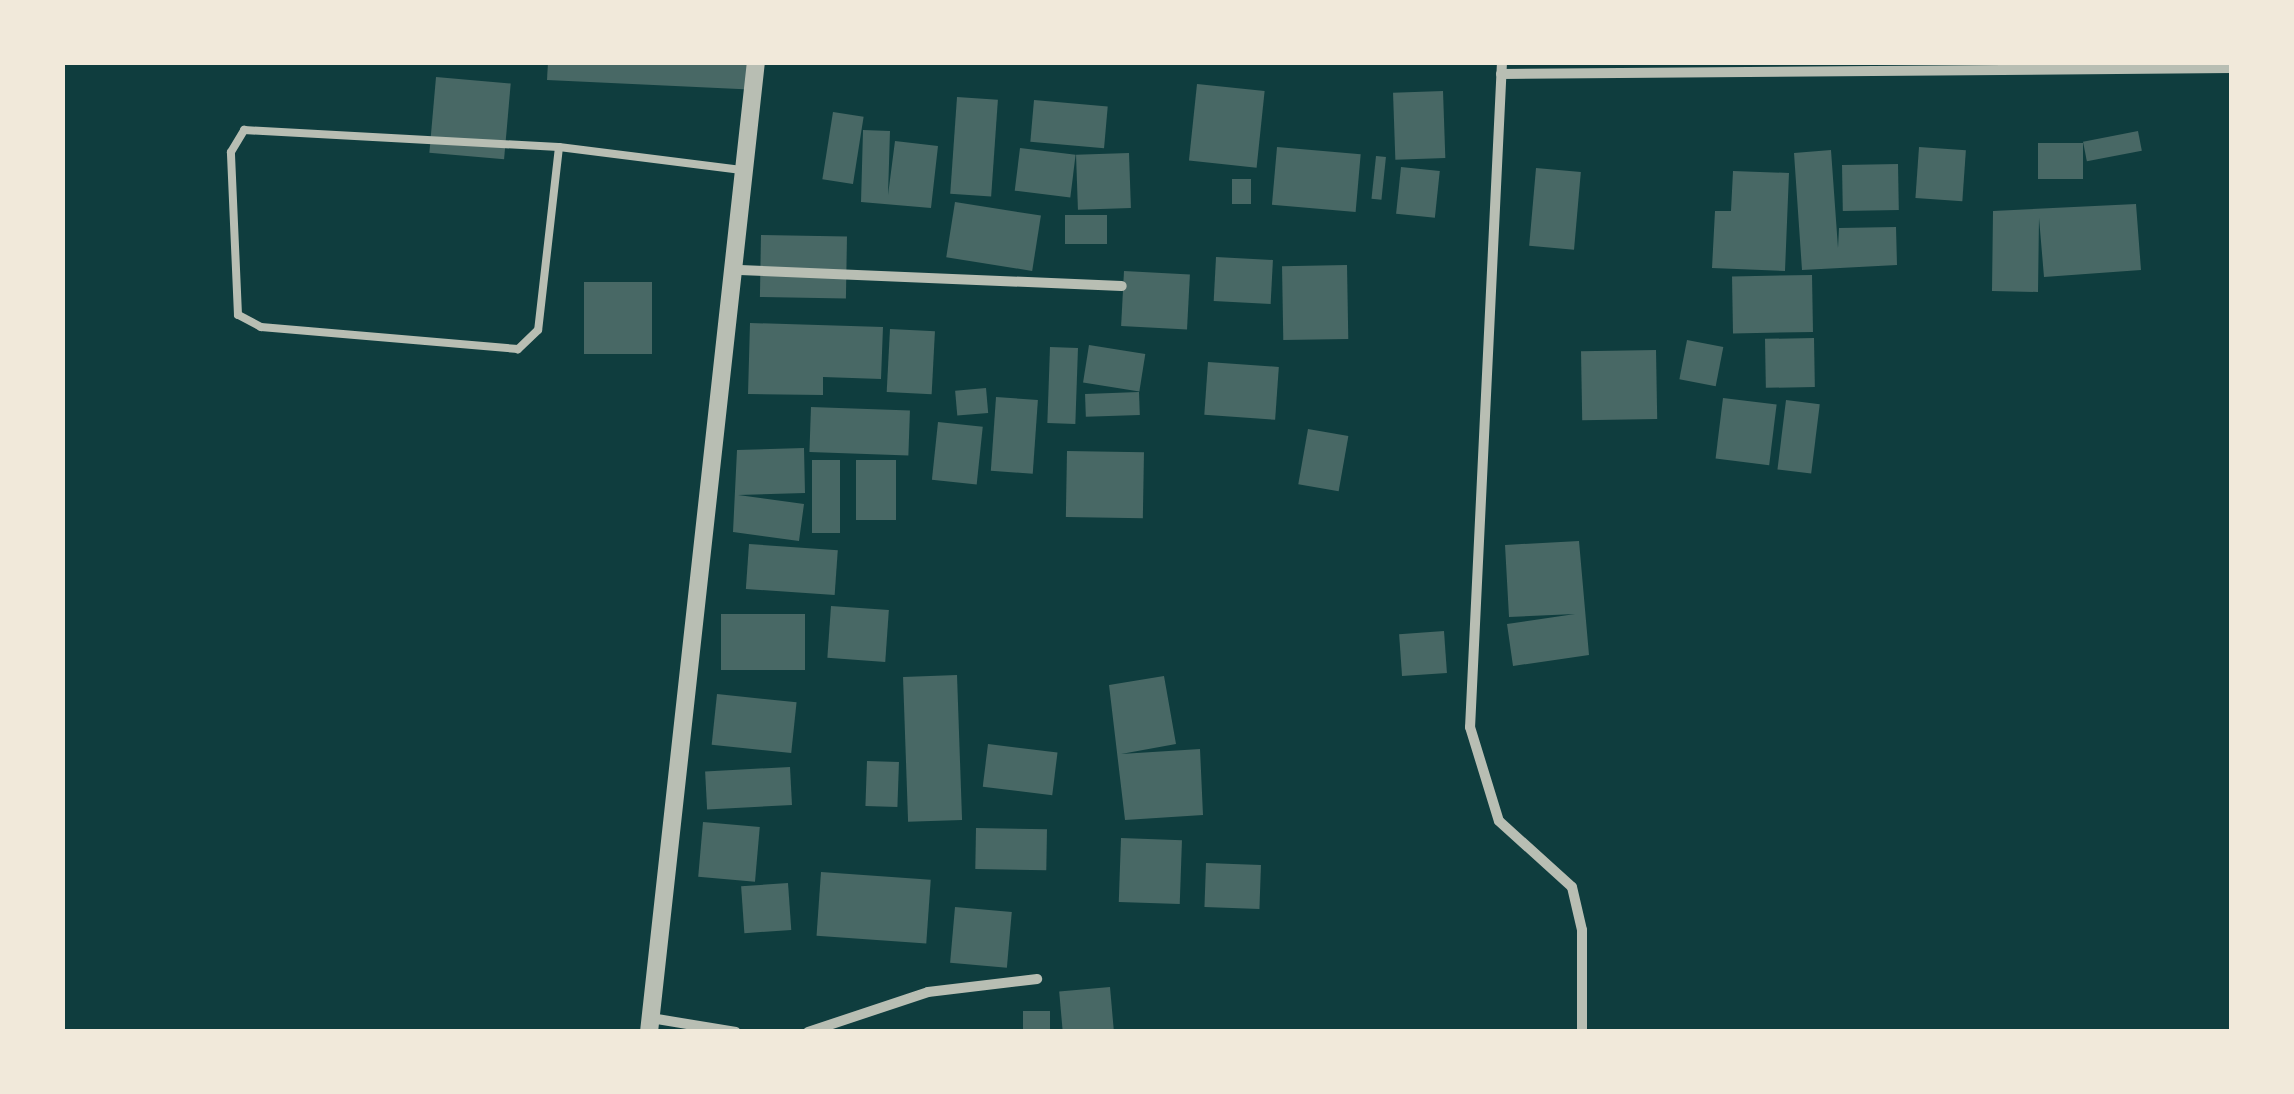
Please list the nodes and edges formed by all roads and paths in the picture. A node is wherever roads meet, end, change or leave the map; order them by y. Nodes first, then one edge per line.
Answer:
1 (756, 62) edge
2 (1502, 68) edge
3 (2232, 68) edge
4 (558, 148) junction
5 (746, 170) junction
6 (740, 270) junction
7 (1122, 286) dead end
8 (1037, 979) dead end
9 (650, 1024) edge
10 (736, 1032) edge
11 (808, 1032) edge
12 (1582, 1032) edge

1 - 5 street
2 - 3 street
2 - 12 street
4 - 4 lane
4 - 5 lane
5 - 6 street
6 - 7 street
6 - 9 street
8 - 11 street
9 - 10 street

